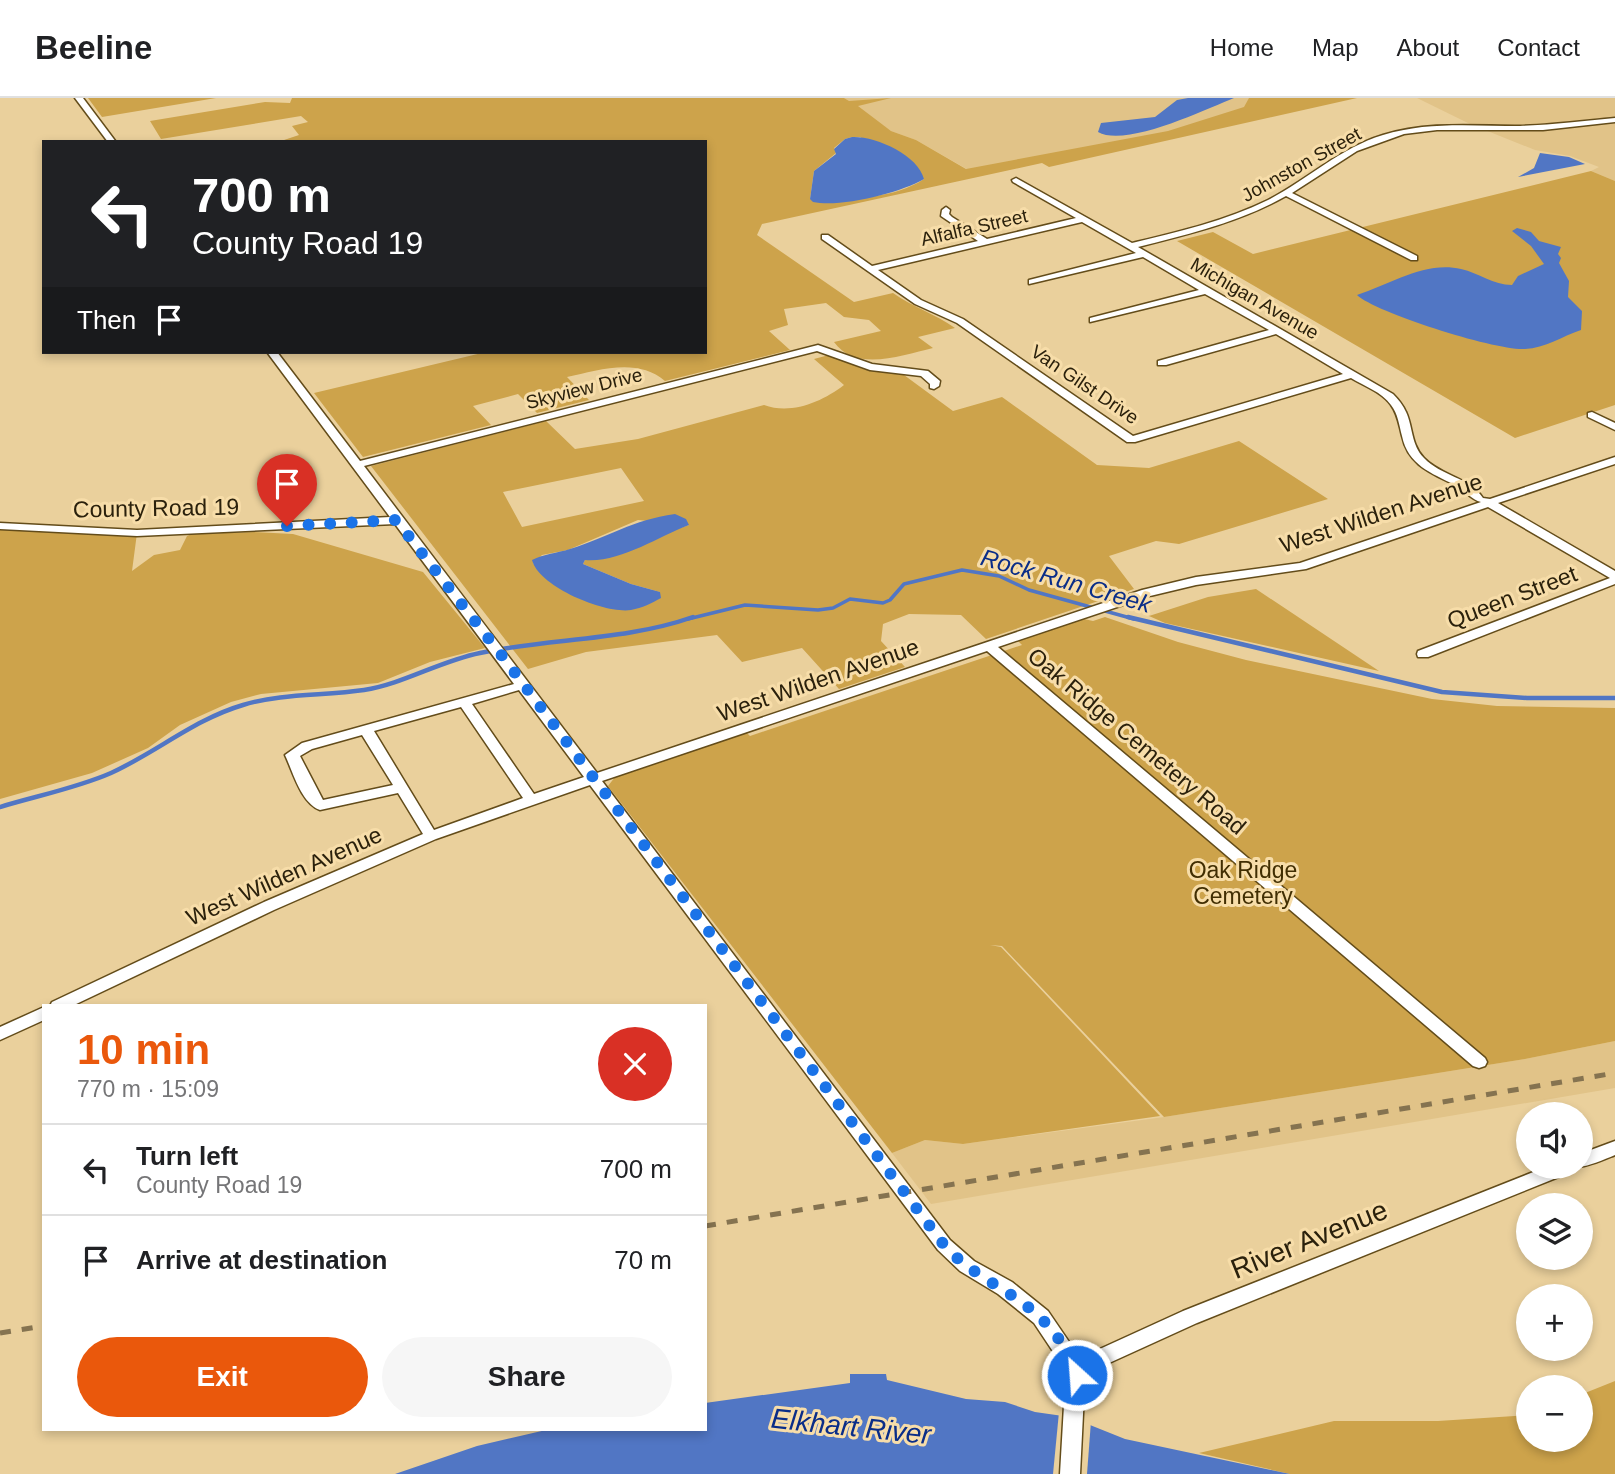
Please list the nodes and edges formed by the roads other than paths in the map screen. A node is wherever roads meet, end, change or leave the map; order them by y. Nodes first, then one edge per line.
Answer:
1 (79, 98) edge
2 (1615, 120) edge
3 (110, 140) edge
4 (1016, 180) dead end
5 (1286, 193) junction
6 (946, 210) dead end
7 (1084, 219) junction
8 (825, 237) dead end
9 (985, 242) junction
10 (1131, 246) junction
11 (1145, 254) junction
12 (1414, 258) dead end
13 (871, 269) junction
14 (1032, 282) dead end
15 (1208, 290) junction
16 (1093, 320) dead end
17 (1277, 331) junction
18 (273, 354) edge
19 (1162, 363) dead end
20 (1353, 374) junction
21 (934, 386) dead end
22 (1592, 415) dead end
23 (1615, 427) edge
24 (1615, 460) edge
25 (356, 465) junction
26 (1484, 500) junction
27 (396, 520) junction
28 (0, 526) edge
29 (1615, 578) edge
30 (989, 646) junction
31 (1423, 654) dead end
32 (524, 685) junction
33 (464, 702) junction
34 (366, 730) junction
35 (595, 779) junction
36 (402, 789) junction
37 (531, 800) junction
38 (431, 836) junction
39 (62, 1004) edge
40 (42, 1014) edge
41 (0, 1034) edge
42 (1479, 1062) dead end
43 (1615, 1148) edge
44 (1593, 1156) edge
45 (1536, 1179) edge
46 (1076, 1368) junction
47 (1070, 1474) edge

1 - 3 street
2 - 5 street, Johnston Street
4 - 7 street, Michigan Avenue
5 - 10 street, Johnston Street
5 - 12 street
6 - 9 street
7 - 9 street, Alfalfa Street
7 - 10 street, Michigan Avenue
8 - 13 street, Van Gilst Drive
9 - 13 street, Alfalfa Street
10 - 11 street, Michigan Avenue
11 - 14 street
11 - 15 street, Michigan Avenue
13 - 20 street, Van Gilst Drive
15 - 16 street
15 - 17 street, Michigan Avenue
17 - 19 street
17 - 20 street, Michigan Avenue
18 - 25 street
20 - 26 street, Michigan Avenue
21 - 25 street, Skyview Drive
22 - 23 street
24 - 26 street, West Wilden Avenue
25 - 27 street
26 - 29 street, Michigan Avenue
26 - 30 street, West Wilden Avenue
27 - 28 street, County Road 19
27 - 32 street
29 - 31 street, Queen Street
30 - 35 street, West Wilden Avenue
30 - 42 street, Oak Ridge Cemetery Road
32 - 33 street
32 - 35 street
33 - 34 street
33 - 37 street
34 - 36 street
34 - 36 street
35 - 37 street, West Wilden Avenue
35 - 46 street
36 - 38 street
37 - 38 street, West Wilden Avenue
38 - 39 street, West Wilden Avenue
40 - 41 street
43 - 44 street
45 - 46 street, River Avenue
46 - 47 street

